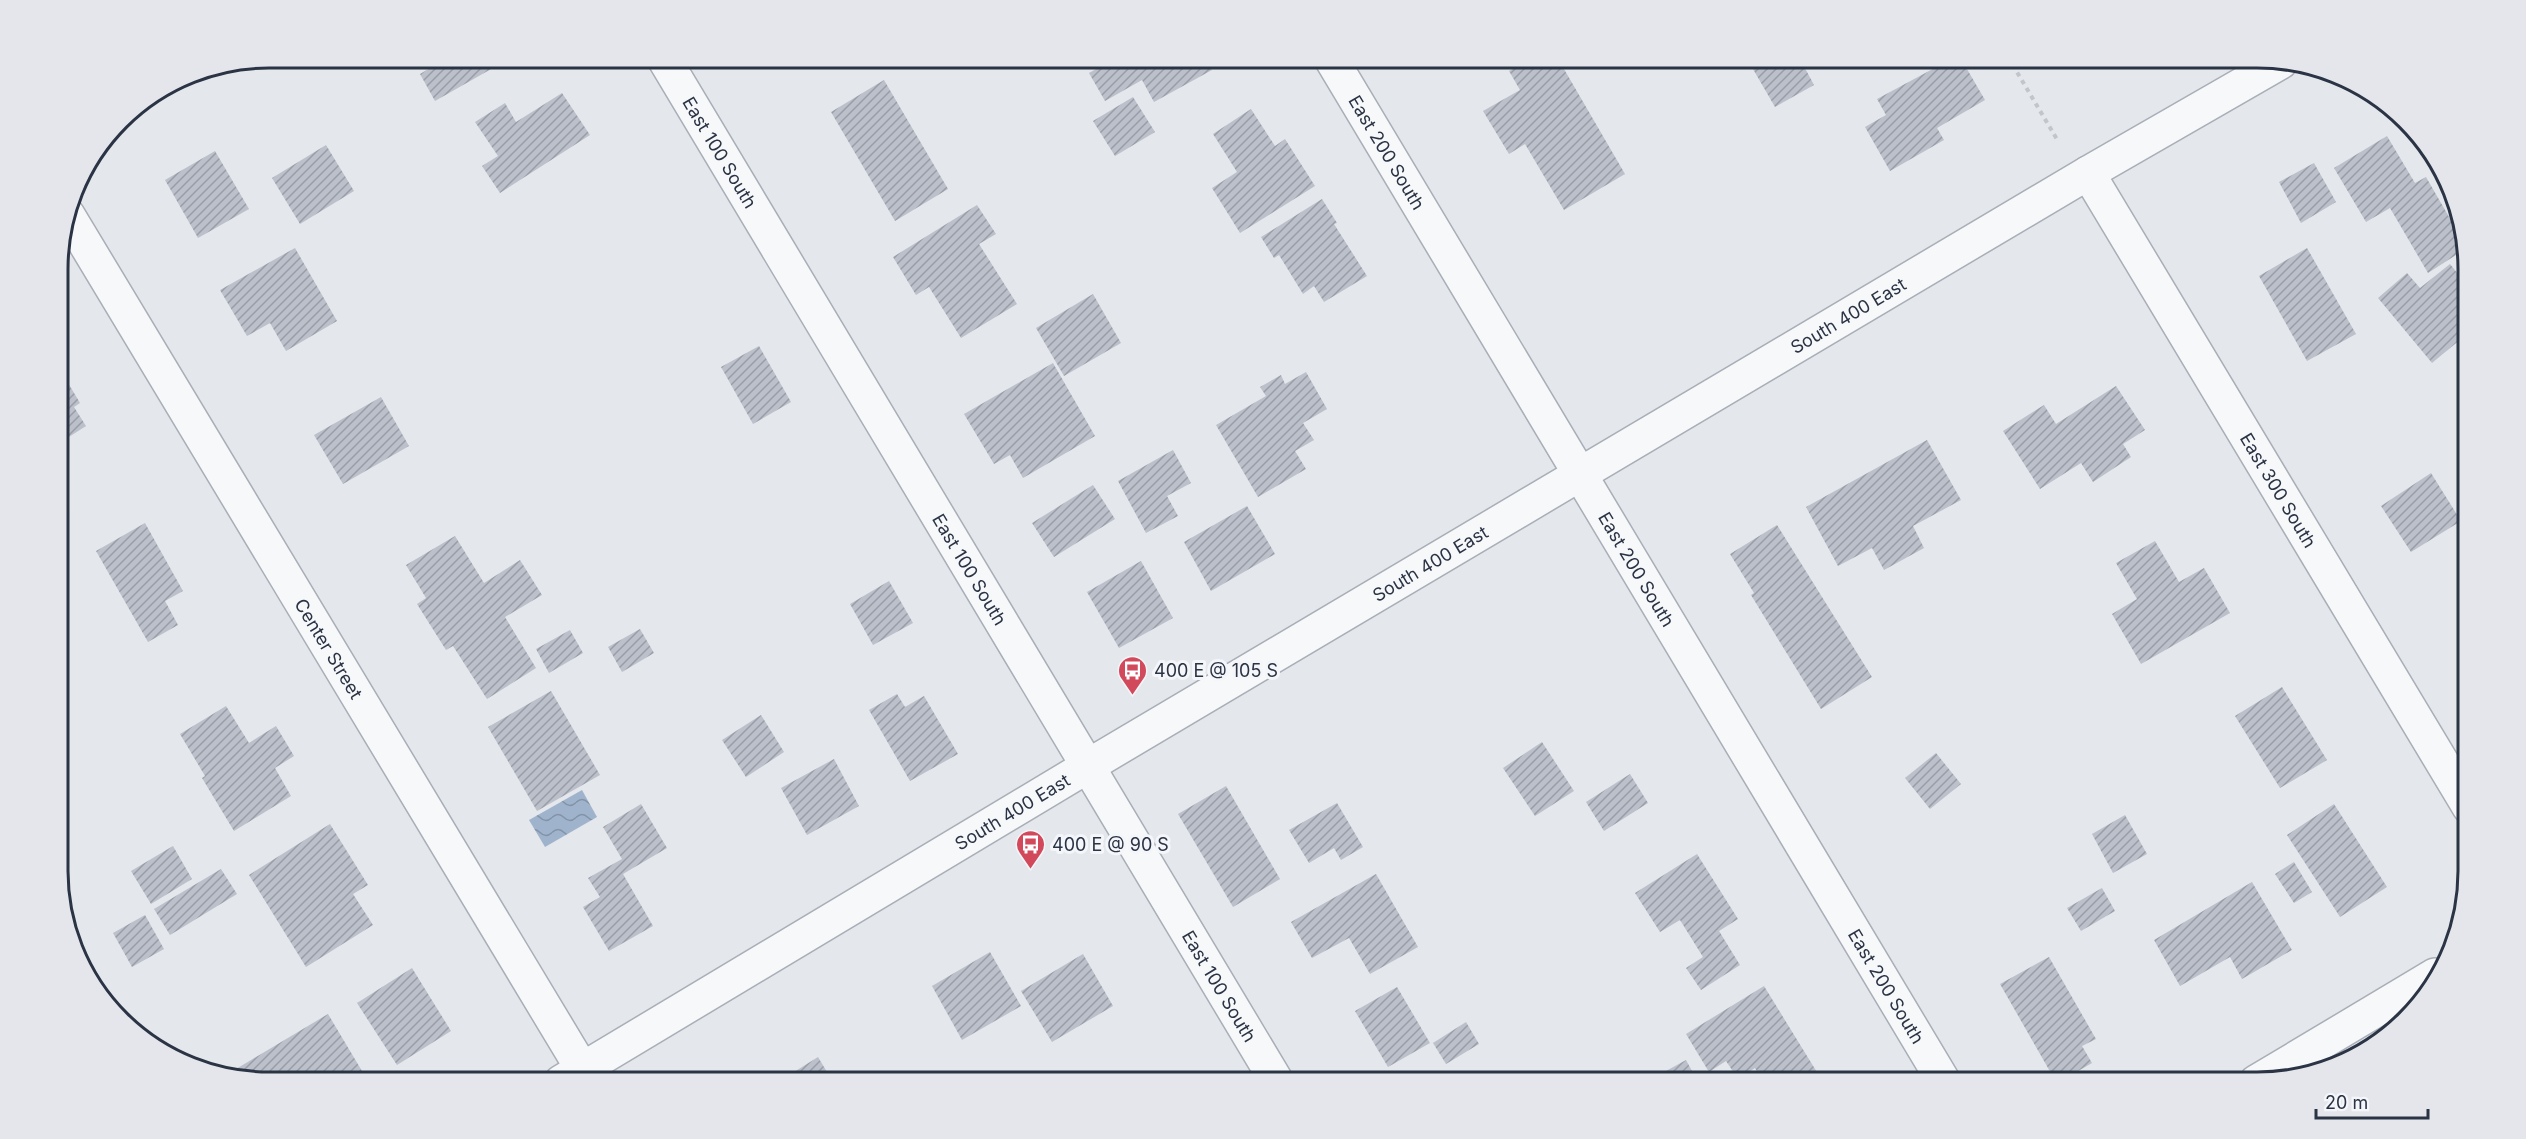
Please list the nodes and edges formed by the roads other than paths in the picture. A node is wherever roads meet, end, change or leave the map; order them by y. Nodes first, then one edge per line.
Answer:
1 (670, 68) edge
2 (1337, 68) edge
3 (2270, 68) edge
4 (2088, 173) junction
5 (73, 223) edge
6 (1581, 474) junction
7 (1088, 766) junction
8 (2458, 789) edge
9 (2425, 981) edge
10 (1271, 1071) edge
11 (1938, 1071) edge
12 (2275, 1071) edge
13 (574, 1072) edge
14 (588, 1072) edge

1 - 7 street, East 100 South
2 - 6 street, East 200 South
3 - 4 street, South 400 East
4 - 6 street, South 400 East
4 - 8 street, East 300 South
5 - 13 street, Center Street
6 - 7 street, South 400 East
6 - 11 street, East 200 South
7 - 10 street, East 100 South
7 - 14 street, South 400 East
9 - 12 street

